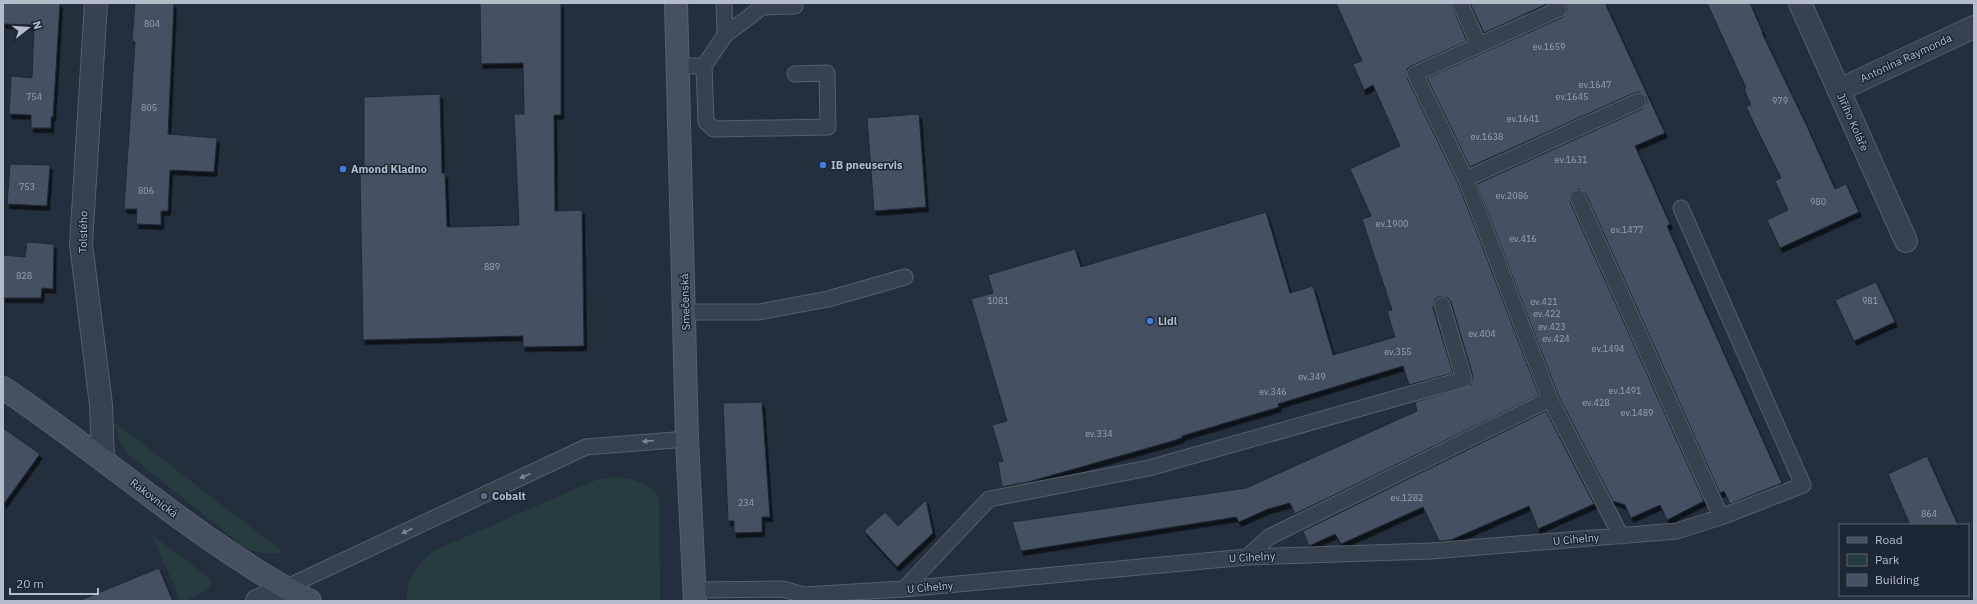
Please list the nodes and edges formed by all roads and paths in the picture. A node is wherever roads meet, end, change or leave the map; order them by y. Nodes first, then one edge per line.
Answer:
1 (96, 3) edge
2 (676, 3) edge
3 (724, 3) edge
4 (1460, 3) edge
5 (1556, 3) edge
6 (1800, 3) edge
7 (762, 5) edge
8 (795, 6) dead end
9 (1974, 27) edge
10 (725, 35) junction
11 (1479, 45) junction
12 (677, 66) junction
13 (704, 66) junction
14 (795, 74) dead end
15 (1838, 90) junction
16 (1638, 101) dead end
17 (1466, 179) junction
18 (1578, 198) dead end
19 (1681, 208) dead end
20 (1906, 241) dead end
21 (905, 277) dead end
22 (1442, 305) dead end
23 (685, 312) junction
24 (3, 388) edge
25 (1550, 399) junction
26 (687, 439) junction
27 (103, 460) junction
28 (1720, 517) junction
29 (1621, 536) junction
30 (1247, 557) junction
31 (285, 588) junction
32 (904, 589) junction
33 (695, 596) edge
34 (257, 601) edge
35 (310, 601) edge

1 - 27 street, Tolstého
2 - 12 street, Smečenská
3 - 10 lane
4 - 11 lane
5 - 11 lane
6 - 15 street, Jiřího Koláře
7 - 8 lane
7 - 10 lane
9 - 15 street, Antonína Raymonda
10 - 13 lane
11 - 17 lane
12 - 13 lane
12 - 23 street, Smečenská
13 - 14 lane
15 - 20 street, Jiřího Koláře
16 - 17 lane
17 - 25 lane
18 - 28 lane
19 - 28 lane, U Cihelny
21 - 23 lane
22 - 32 lane
23 - 26 street, Smečenská
24 - 27 street, Rakovnická
25 - 29 lane
25 - 30 lane
26 -> 31 lane
26 - 33 street, Smečenská
27 - 31 street, Rakovnická
28 - 29 lane, U Cihelny
29 - 30 lane, U Cihelny
30 - 32 lane, U Cihelny
31 - 34 street
31 - 35 street, Rakovnická
32 - 33 lane, U Cihelny

